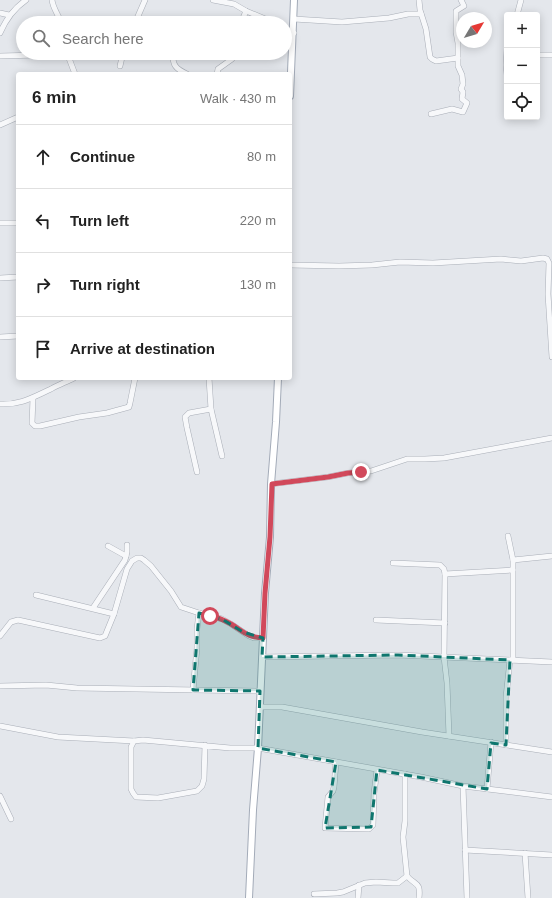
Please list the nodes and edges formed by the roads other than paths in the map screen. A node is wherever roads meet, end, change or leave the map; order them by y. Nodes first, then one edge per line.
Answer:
1 (26, 0) edge
2 (52, 0) edge
3 (144, 0) edge
4 (213, 0) edge
5 (294, 0) edge
6 (419, 0) edge
7 (461, 0) edge
8 (521, 0) edge
9 (234, 2) edge
10 (246, 11) junction
11 (518, 12) edge
12 (0, 13) edge
13 (421, 14) junction
14 (9, 15) junction
15 (59, 16) edge
16 (138, 16) edge
17 (244, 16) edge
18 (258, 16) edge
19 (294, 19) junction
20 (0, 33) edge
21 (294, 33) joint
22 (16, 55) edge
23 (540, 55) edge
24 (552, 55) edge
25 (0, 56) edge
26 (458, 58) junction
27 (69, 60) edge
28 (121, 60) edge
29 (173, 60) edge
30 (231, 60) edge
31 (120, 66) dead end
32 (74, 72) edge
33 (183, 72) edge
34 (218, 72) edge
35 (292, 72) edge
36 (431, 114) dead end
37 (16, 118) edge
38 (0, 125) edge
39 (0, 223) edge
40 (16, 223) edge
41 (292, 265) edge
42 (0, 278) edge
43 (16, 278) edge
44 (16, 336) edge
45 (0, 337) edge
46 (552, 357) edge
47 (70, 380) edge
48 (135, 380) edge
49 (209, 380) edge
50 (278, 380) edge
51 (32, 398) junction
52 (0, 404) edge
53 (211, 409) junction
54 (552, 438) edge
55 (222, 456) dead end
56 (197, 472) dead end
57 (272, 484) junction
58 (508, 536) dead end
59 (127, 545) dead end
60 (108, 546) dead end
61 (126, 556) junction
62 (552, 556) edge
63 (513, 560) junction
64 (393, 563) dead end
65 (513, 570) junction
66 (445, 574) junction
67 (36, 595) dead end
68 (93, 608) junction
69 (199, 613) junction
70 (114, 614) junction
71 (376, 620) dead end
72 (445, 623) junction
73 (0, 636) edge
74 (263, 638) junction
75 (262, 657) junction
76 (444, 657) junction
77 (512, 660) junction
78 (552, 662) edge
79 (0, 686) edge
80 (192, 690) junction
81 (260, 691) junction
82 (260, 707) junction
83 (0, 726) edge
84 (449, 736) junction
85 (134, 741) junction
86 (491, 742) junction
87 (205, 745) junction
88 (506, 745) junction
89 (258, 748) junction
90 (552, 752) edge
91 (336, 762) junction
92 (378, 770) junction
93 (404, 774) junction
94 (463, 786) junction
95 (487, 789) junction
96 (0, 797) edge
97 (552, 797) edge
98 (11, 820) dead end
99 (465, 850) junction
100 (525, 853) junction
101 (552, 856) edge
102 (407, 876) junction
103 (359, 885) junction
104 (314, 894) dead end
105 (248, 898) edge
106 (358, 898) edge
107 (419, 898) edge
108 (467, 898) edge
109 (528, 898) edge

1 - 14 street
2 - 15 street
3 - 16 street
4 - 9 street
5 - 19 main road
6 - 13 street
7 - 26 street
8 - 11 street
9 - 10 street
10 - 17 street
10 - 18 street
12 - 14 street
13 - 19 street
13 - 26 street
14 - 20 street
19 - 21 main road
21 - 35 main road
22 - 25 street
23 - 24 street
26 - 36 street
27 - 32 street
28 - 31 street
29 - 33 street
30 - 34 street
37 - 38 street
39 - 40 street
41 - 46 street
42 - 43 street
44 - 45 street
47 - 51 street
48 - 51 street
49 - 53 street
50 - 57 main road
51 - 52 street
53 - 55 street
53 - 56 street
54 - 57 street
57 - 74 main road
58 - 63 street
59 - 61 street
60 - 61 street
61 - 68 street
62 - 63 street
63 - 65 street
64 - 66 street
65 - 66 street
65 - 77 street
66 - 72 street
67 - 68 street
68 - 70 street
69 - 70 street
69 - 74 street
69 - 80 street
70 - 73 street
71 - 72 street
72 - 76 street
74 - 75 main road
75 - 76 street
75 - 81 main road
76 - 77 street
76 - 84 street
77 - 78 street
77 - 88 street
79 - 80 street
80 - 81 street
81 - 82 main road
82 - 84 street
82 - 89 main road
83 - 85 street
84 - 86 street
85 - 87 street
85 - 87 street
86 - 88 street
86 - 95 street
87 - 89 street
88 - 90 street
89 - 91 street
89 - 105 main road
91 - 92 street
91 - 92 street
92 - 93 street
93 - 94 street
93 - 102 street
94 - 95 street
94 - 99 street
95 - 97 street
96 - 98 street
99 - 100 street
99 - 108 street
100 - 101 street
100 - 109 street
102 - 103 street
102 - 107 street
103 - 104 street
103 - 106 street

